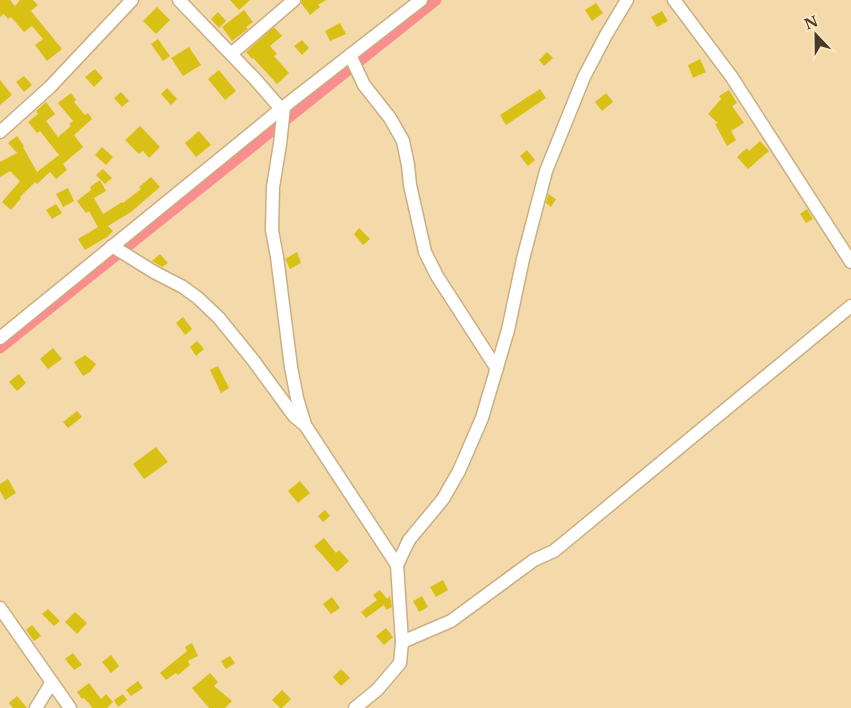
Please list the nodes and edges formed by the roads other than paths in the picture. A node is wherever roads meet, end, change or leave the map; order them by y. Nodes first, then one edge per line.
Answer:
1 (132, 0) edge
2 (180, 0) edge
3 (294, 0) edge
4 (421, 0) edge
5 (627, 0) edge
6 (674, 0) edge
7 (231, 54) junction
8 (350, 55) junction
9 (282, 108) junction
10 (0, 132) edge
11 (112, 246) junction
12 (851, 262) edge
13 (851, 306) edge
14 (0, 338) edge
15 (497, 369) junction
16 (305, 425) junction
17 (397, 565) junction
18 (0, 608) edge
19 (402, 642) junction
20 (52, 682) junction
21 (36, 708) edge
22 (70, 708) edge
23 (355, 708) edge

1 - 10 street
2 - 7 street
3 - 7 street
4 - 8 street
5 - 15 street
6 - 12 street
7 - 9 street
8 - 9 street
8 - 15 street
9 - 11 street
9 - 16 street
11 - 14 street
11 - 16 street
13 - 19 street
15 - 17 street
16 - 17 street
17 - 19 street
18 - 20 street
19 - 23 street
20 - 21 street
20 - 22 street

